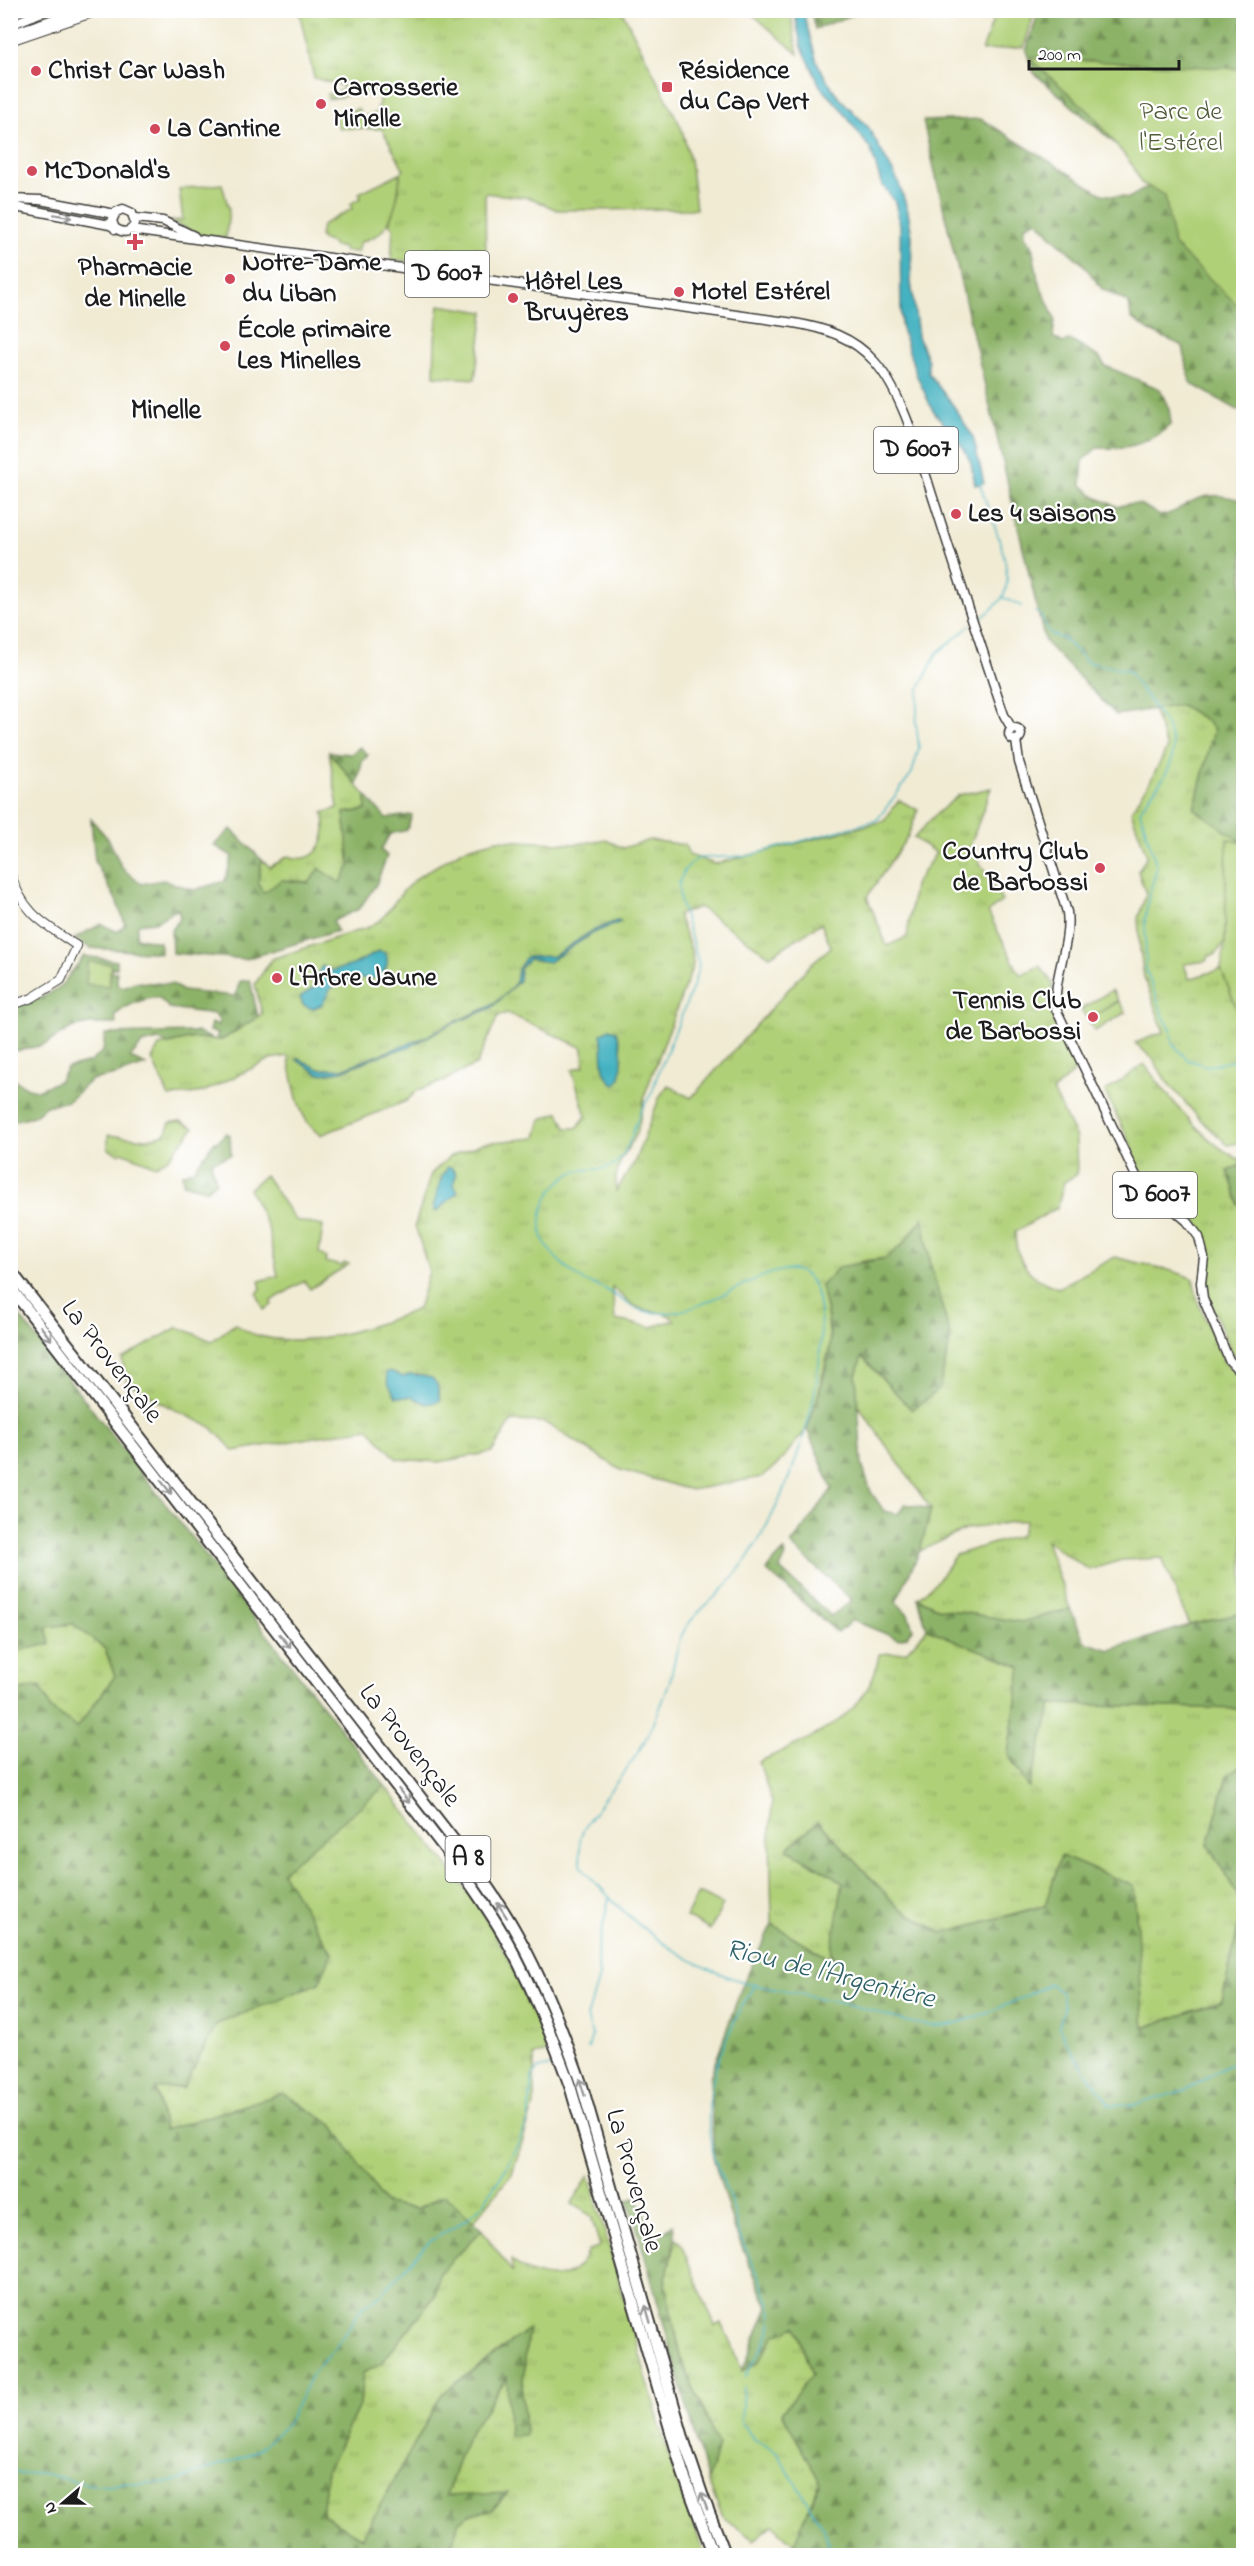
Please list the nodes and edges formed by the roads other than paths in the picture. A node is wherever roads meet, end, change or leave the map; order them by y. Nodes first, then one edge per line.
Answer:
1 (47, 10) edge
2 (101, 10) edge
3 (82, 13) edge
4 (10, 25) edge
5 (10, 34) edge
6 (10, 41) edge
7 (10, 199) edge
8 (10, 206) edge
9 (115, 214) junction
10 (135, 218) junction
11 (115, 229) junction
12 (132, 230) junction
13 (203, 239) junction
14 (10, 872) edge
15 (10, 1006) edge
16 (10, 1270) edge
17 (10, 1287) edge
18 (1244, 1376) edge
19 (714, 2556) edge
20 (726, 2556) edge

1 - 4 main road
2 - 3 main road
3 - 5 main road
3 - 6 main road
7 - 9 main road
8 -> 11 main road
9 - 10 main road
9 - 11 main road
10 - 12 main road
10 - 13 main road, D 6007
11 - 12 main road
12 - 13 main road, D 6007
13 - 18 main road, D 6007
14 - 15 main road
20 -> 16 highway, La Provençale / A 8
17 -> 19 highway, La Provençale / A 8

